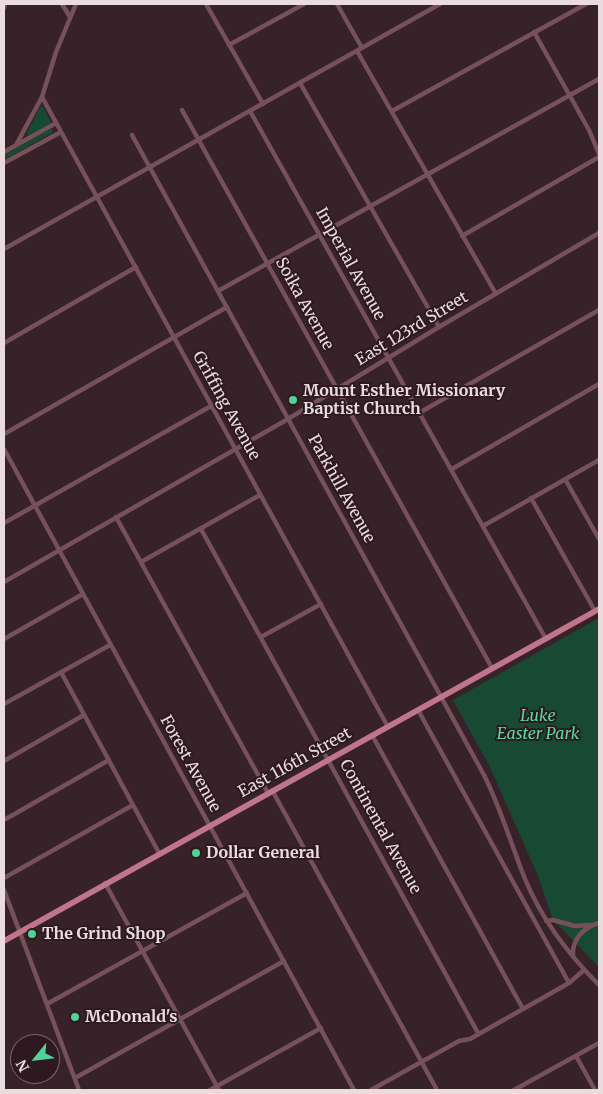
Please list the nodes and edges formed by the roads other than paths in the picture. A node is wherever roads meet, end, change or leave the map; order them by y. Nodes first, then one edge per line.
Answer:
1 (5, 4) edge
2 (62, 4) edge
3 (76, 4) edge
4 (206, 4) edge
5 (304, 4) edge
6 (337, 4) edge
7 (440, 4) edge
8 (586, 4) edge
9 (4, 8) edge
10 (70, 17) junction
11 (534, 32) junction
12 (229, 46) junction
13 (359, 49) junction
14 (599, 79) edge
15 (300, 83) junction
16 (570, 96) junction
17 (42, 97) junction
18 (263, 104) junction
19 (182, 110) dead end
20 (250, 110) junction
21 (392, 111) junction
22 (56, 123) junction
23 (61, 132) junction
24 (132, 134) dead end
25 (199, 140) junction
26 (16, 145) junction
27 (4, 152) edge
28 (599, 156) edge
29 (4, 163) edge
30 (150, 167) junction
31 (427, 174) junction
32 (97, 197) junction
33 (370, 207) junction
34 (599, 233) edge
35 (319, 235) junction
36 (462, 236) junction
37 (4, 249) edge
38 (267, 263) junction
39 (136, 267) junction
40 (218, 290) junction
41 (496, 294) junction
42 (227, 307) junction
43 (599, 310) edge
44 (439, 327) junction
45 (174, 338) junction
46 (4, 343) edge
47 (388, 358) junction
48 (599, 384) edge
49 (337, 389) junction
50 (211, 406) junction
51 (419, 413) junction
52 (288, 419) junction
53 (4, 434) edge
54 (4, 449) edge
55 (235, 450) junction
56 (599, 460) edge
57 (452, 469) junction
58 (565, 480) junction
59 (260, 495) junction
60 (531, 498) junction
61 (34, 506) junction
62 (116, 517) junction
63 (4, 523) edge
64 (483, 526) junction
65 (201, 529) junction
66 (598, 536) edge
67 (59, 550) junction
68 (141, 562) junction
69 (4, 582) edge
70 (83, 594) junction
71 (320, 604) junction
72 (597, 610) edge
73 (261, 637) junction
74 (4, 639) edge
75 (546, 639) junction
76 (110, 645) junction
77 (492, 668) junction
78 (61, 672) junction
79 (441, 698) junction
80 (4, 704) edge
81 (418, 710) junction
82 (84, 715) junction
83 (388, 727) junction
84 (372, 736) junction
85 (328, 759) junction
86 (109, 760) junction
87 (4, 761) edge
88 (270, 792) junction
89 (133, 805) junction
90 (4, 820) edge
91 (209, 825) junction
92 (159, 853) junction
93 (4, 878) edge
94 (105, 884) junction
95 (4, 890) edge
96 (247, 893) junction
97 (546, 921) junction
98 (599, 923) edge
99 (591, 925) junction
100 (19, 933) junction
101 (4, 941) edge
102 (143, 951) junction
103 (573, 955) junction
104 (284, 961) junction
105 (584, 970) junction
106 (569, 983) junction
107 (599, 985) edge
108 (47, 1004) junction
109 (523, 1009) junction
110 (180, 1019) junction
111 (321, 1028) junction
112 (478, 1034) junction
113 (599, 1044) edge
114 (576, 1056) junction
115 (421, 1062) junction
116 (75, 1078) junction
117 (218, 1088) edge
118 (79, 1090) edge
119 (210, 1090) edge
120 (354, 1090) edge
121 (370, 1090) edge
122 (437, 1090) edge
123 (516, 1090) edge
124 (595, 1090) edge

1 - 9 street
2 - 10 street
3 - 10 street
4 - 12 street
5 - 12 street
6 - 13 street
7 - 13 street
8 - 11 street
10 - 17 street
11 - 16 street
11 - 21 street
12 - 18 street
13 - 15 street
13 - 21 street
14 - 16 street
15 - 18 street
15 - 33 street
16 - 28 street
16 - 31 street
17 - 22 street, Griffing Avenue
17 - 26 street
18 - 20 street
19 - 25 street, Soika Avenue
20 - 25 street
20 - 35 street, Imperial Avenue
21 - 31 street
22 - 23 street, Griffing Avenue
22 - 26 street
23 - 29 street
23 - 32 street, Griffing Avenue
24 - 30 street, Parkhill Avenue
25 - 30 street
25 - 38 street, Soika Avenue
26 - 27 street
28 - 36 street
30 - 32 street
30 - 40 street, Parkhill Avenue
31 - 33 street
31 - 36 street
32 - 37 street
32 - 39 street, Griffing Avenue
33 - 35 street
33 - 44 street
34 - 41 street, East 123rd Street
35 - 38 street
35 - 47 street, Imperial Avenue
36 - 41 street
38 - 40 street
38 - 49 street, Soika Avenue
39 - 45 street, Griffing Avenue
39 - 46 street
40 - 42 street, Parkhill Avenue
41 - 44 street, East 123rd Street
42 - 45 street
42 - 52 street, Parkhill Avenue
43 - 51 street
44 - 47 street, East 123rd Street
45 - 50 street, Griffing Avenue
45 - 53 street
47 - 49 street, East 123rd Street
47 - 51 street, Imperial Avenue
48 - 57 street
49 - 52 street, East 123rd Street
49 - 77 street, Soika Avenue
50 - 55 street, Griffing Avenue
50 - 61 street
51 - 57 street, Imperial Avenue
52 - 55 street, East 123rd Street
52 - 79 street, Parkhill Avenue
54 - 61 street, Forest Avenue
55 - 59 street, Griffing Avenue
55 - 62 street, East 123rd Street
56 - 58 street
57 - 64 street, Imperial Avenue
58 - 60 street
58 - 66 street
59 - 65 street
59 - 71 street, Griffing Avenue
60 - 64 street
60 - 72 street
61 - 63 street
61 - 67 street, Forest Avenue
62 - 67 street, East 123rd Street
62 - 68 street
64 - 75 street, Imperial Avenue
65 - 68 street
65 - 73 street, Continental Avenue
67 - 69 street, East 123rd Street
67 - 70 street, Forest Avenue
68 - 88 street
70 - 74 street
70 - 76 street, Forest Avenue
71 - 73 street
71 - 83 street, Griffing Avenue
72 - 75 main road, East 116th Street
73 - 85 street, Continental Avenue
75 - 77 main road, East 116th Street
76 - 78 street
76 - 91 street, Forest Avenue
77 - 79 main road, East 116th Street
78 - 80 street
78 - 82 street
79 - 81 main road, East 116th Street
79 - 97 street, Parkhill Avenue
81 - 83 main road, East 116th Street
81 - 106 street
82 - 86 street
82 - 87 street
83 - 84 main road, East 116th Street
84 - 85 main road, East 116th Street
84 - 109 street
85 - 88 main road, East 116th Street
85 - 112 street, Continental Avenue
86 - 89 street
86 - 90 street
88 - 91 main road, East 116th Street
88 - 115 street
89 - 92 street
89 - 93 street
91 - 92 main road, East 116th Street
91 - 96 street, Forest Avenue
92 - 94 main road, East 116th Street
94 - 100 main road, East 116th Street
94 - 102 street
95 - 100 street
96 - 102 street
96 - 104 street, Forest Avenue
97 - 99 street
97 - 103 street, Parkhill Avenue
98 - 99 street
99 - 103 street
100 - 101 main road, East 116th Street
100 - 108 street
102 - 108 street
102 - 110 street
103 - 105 street, Parkhill Avenue
104 - 110 street
104 - 111 street, Forest Avenue
105 - 106 street
105 - 107 street, Parkhill Avenue
106 - 109 street
108 - 116 street
109 - 112 street
110 - 116 street
110 - 117 street
111 - 117 street
111 - 120 street, Forest Avenue
112 - 115 street
113 - 114 street
114 - 123 street
114 - 124 street
115 - 121 street
115 - 122 street
116 - 118 street
117 - 119 street

